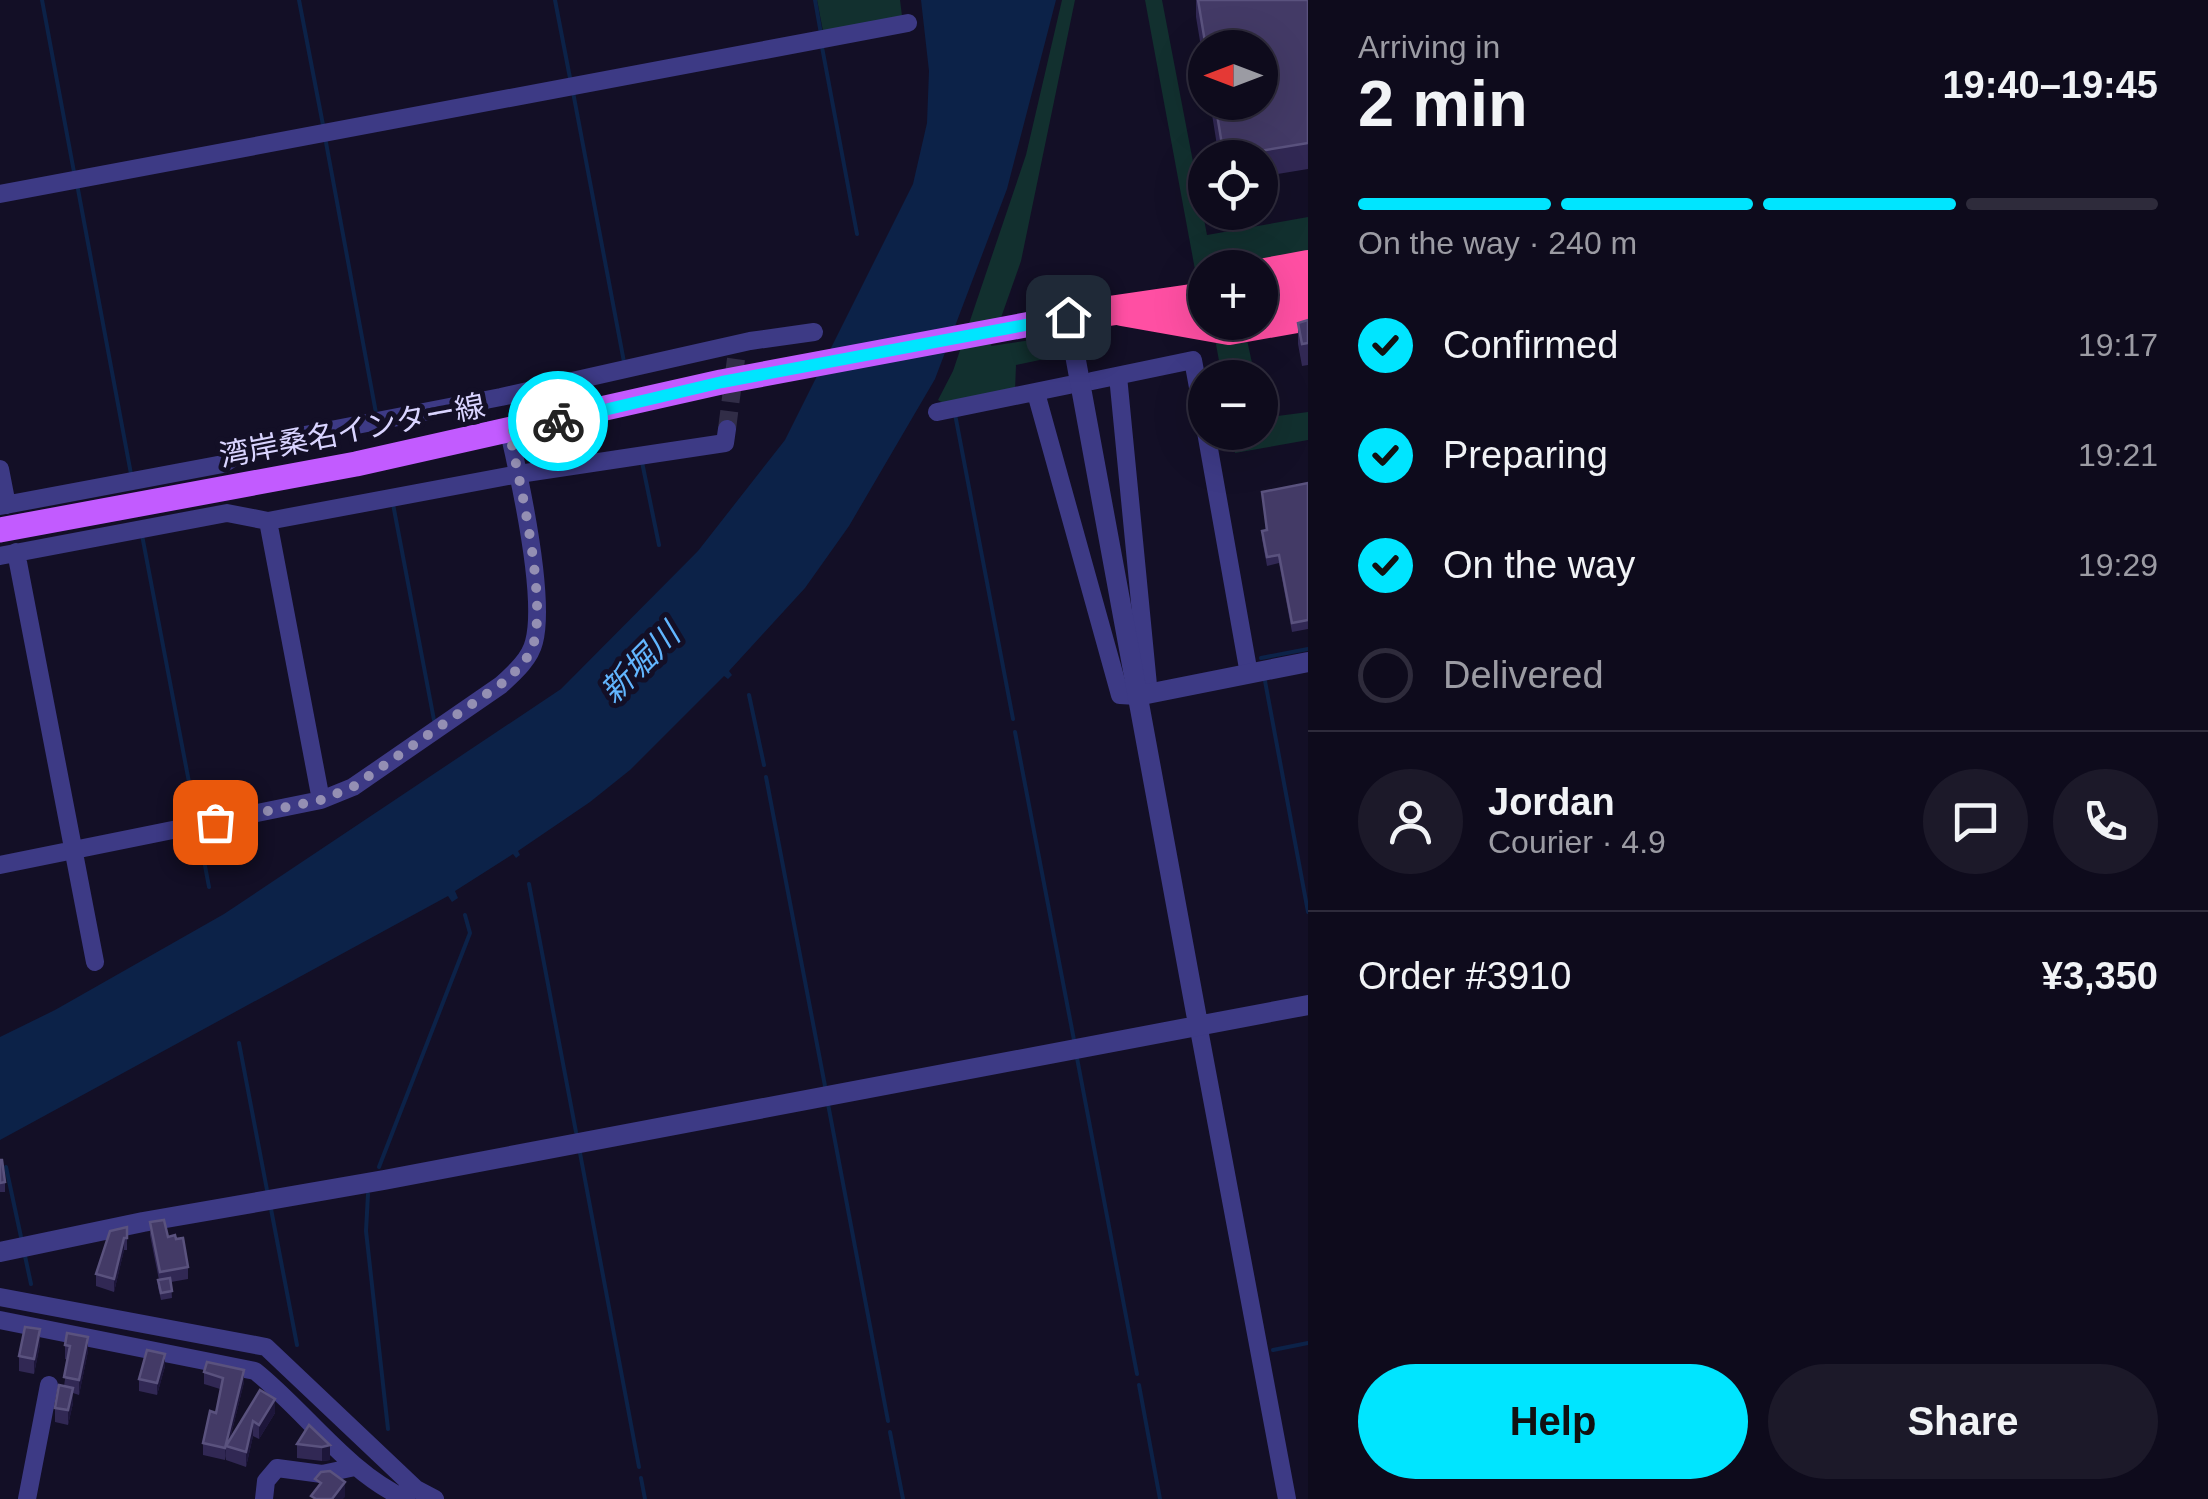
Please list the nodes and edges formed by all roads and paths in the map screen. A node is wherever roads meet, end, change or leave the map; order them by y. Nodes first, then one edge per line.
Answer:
1 (908, 23) dead end
2 (0, 194) edge
3 (1308, 265) edge
4 (1278, 271) edge
5 (1308, 279) edge
6 (1278, 284) edge
7 (1188, 287) edge
8 (1308, 292) edge
9 (1278, 297) edge
10 (1188, 300) edge
11 (1308, 304) edge
12 (1278, 310) edge
13 (1122, 311) junction
14 (1188, 312) edge
15 (1308, 316) edge
16 (1068, 317) junction
17 (814, 332) dead end
18 (1188, 361) edge
19 (1118, 376) junction
20 (1092, 381) dead end
21 (1069, 386) dead end
22 (1036, 393) junction
23 (936, 412) dead end
24 (726, 429) dead end
25 (509, 432) junction
26 (1210, 450) edge
27 (0, 470) edge
28 (519, 474) junction
29 (2, 514) edge
30 (268, 521) junction
31 (8, 554) edge
32 (1308, 662) edge
33 (1250, 674) junction
34 (1136, 696) junction
35 (321, 800) junction
36 (72, 852) junction
37 (0, 865) edge
38 (95, 962) dead end
39 (1308, 1004) edge
40 (1198, 1024) junction
41 (0, 1252) edge
42 (0, 1297) edge
43 (0, 1320) edge
44 (50, 1385) dead end
45 (356, 1467) junction
46 (420, 1498) edge
47 (27, 1499) edge
48 (264, 1499) edge
49 (1287, 1499) edge

1 - 2 street
3 - 4 highway
5 - 6 highway
7 - 13 highway
8 - 9 highway
10 - 13 highway
11 - 12 highway
13 - 14 highway
13 - 15 highway
13 - 16 highway
16 - 25 main road, 湾岸桑名インター線
16 - 34 street
17 - 29 street
18 - 19 street
19 - 20 street
19 - 34 street
21 - 22 street
22 - 23 street
22 - 34 street
24 - 28 street
25 - 28 street
25 - 29 main road, 湾岸桑名インター線
26 - 33 street
27 - 29 street
28 - 30 street
28 - 35 street
30 - 31 street
30 - 35 street
31 - 36 street
32 - 33 street
33 - 34 street
34 - 40 street
35 - 36 street
36 - 37 street
36 - 38 street
39 - 40 street
40 - 41 street
40 - 49 street
42 - 46 street
43 - 45 street
44 - 47 street
45 - 46 street
45 - 48 street

